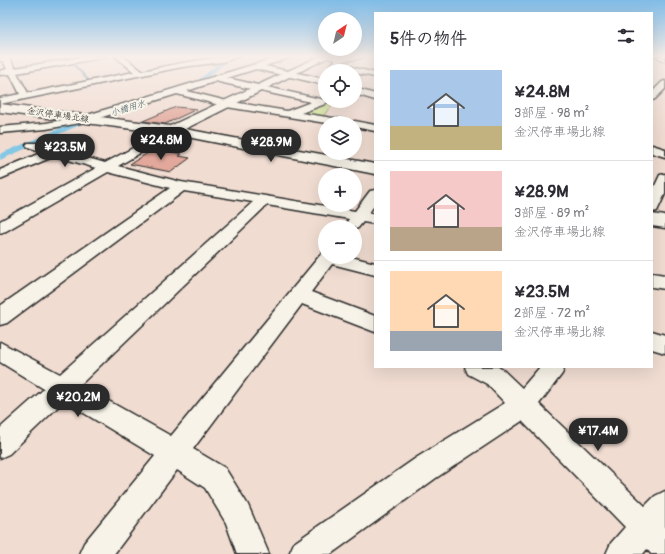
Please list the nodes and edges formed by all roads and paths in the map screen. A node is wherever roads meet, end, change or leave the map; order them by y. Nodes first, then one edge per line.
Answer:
1 (18, 82) edge
2 (86, 82) edge
3 (121, 82) edge
4 (196, 82) edge
5 (207, 82) edge
6 (234, 82) edge
7 (272, 82) edge
8 (665, 84) edge
9 (191, 87) junction
10 (259, 88) junction
11 (177, 91) junction
12 (362, 93) edge
13 (25, 96) junction
14 (374, 97) edge
15 (318, 100) edge
16 (0, 101) edge
17 (147, 101) junction
18 (654, 102) edge
19 (318, 103) edge
20 (227, 104) junction
21 (0, 108) edge
22 (289, 114) junction
23 (86, 119) junction
24 (318, 119) edge
25 (362, 125) edge
26 (374, 128) edge
27 (12, 129) junction
28 (0, 130) edge
29 (172, 130) junction
30 (0, 133) edge
31 (32, 145) dead end
32 (653, 149) edge
33 (53, 152) junction
34 (665, 153) edge
35 (106, 167) junction
36 (374, 169) edge
37 (0, 175) edge
38 (665, 178) edge
39 (181, 186) junction
40 (374, 196) edge
41 (264, 200) junction
42 (653, 206) edge
43 (357, 220) edge
44 (653, 220) edge
45 (362, 221) edge
46 (665, 222) edge
47 (0, 228) edge
48 (374, 269) edge
49 (653, 280) edge
50 (665, 282) edge
51 (299, 295) junction
52 (0, 317) edge
53 (374, 324) edge
54 (653, 340) edge
55 (665, 344) edge
56 (0, 351) edge
57 (478, 368) edge
58 (553, 368) edge
59 (62, 387) junction
60 (523, 406) junction
61 (0, 445) edge
62 (175, 453) junction
63 (659, 526) edge
64 (95, 554) edge
65 (253, 554) edge
66 (304, 554) edge
67 (622, 554) edge

1 - 13 street
2 - 13 street
3 - 17 street
4 - 9 street
5 - 9 street
6 - 10 street
7 - 10 main road
8 - 18 street
9 - 11 street
10 - 15 street
10 - 20 main road
11 - 17 street
11 - 20 street
12 - 14 street
13 - 16 street
17 - 23 street
19 - 22 street
20 - 22 street
20 - 29 main road
21 - 23 main road, 金沢停車場北線
22 - 24 street
23 - 27 street
23 - 29 main road, 金沢停車場北線
25 - 26 street
27 - 28 street
27 - 30 street
29 - 35 street
29 - 36 main road, 金沢停車場北線
31 - 33 street
32 - 34 street
33 - 35 street
33 - 37 street
35 - 39 street
35 - 47 street
38 - 42 street
39 - 41 street
39 - 52 street
40 - 45 street
41 - 43 street
41 - 59 street
44 - 46 main road
48 - 51 street
49 - 50 street
51 - 53 street
51 - 62 street
54 - 55 street
56 - 59 street
57 - 60 street
58 - 60 street
59 - 61 street
59 - 62 street
60 - 63 street
60 - 66 street
62 - 64 street
62 - 65 street
63 - 67 street

